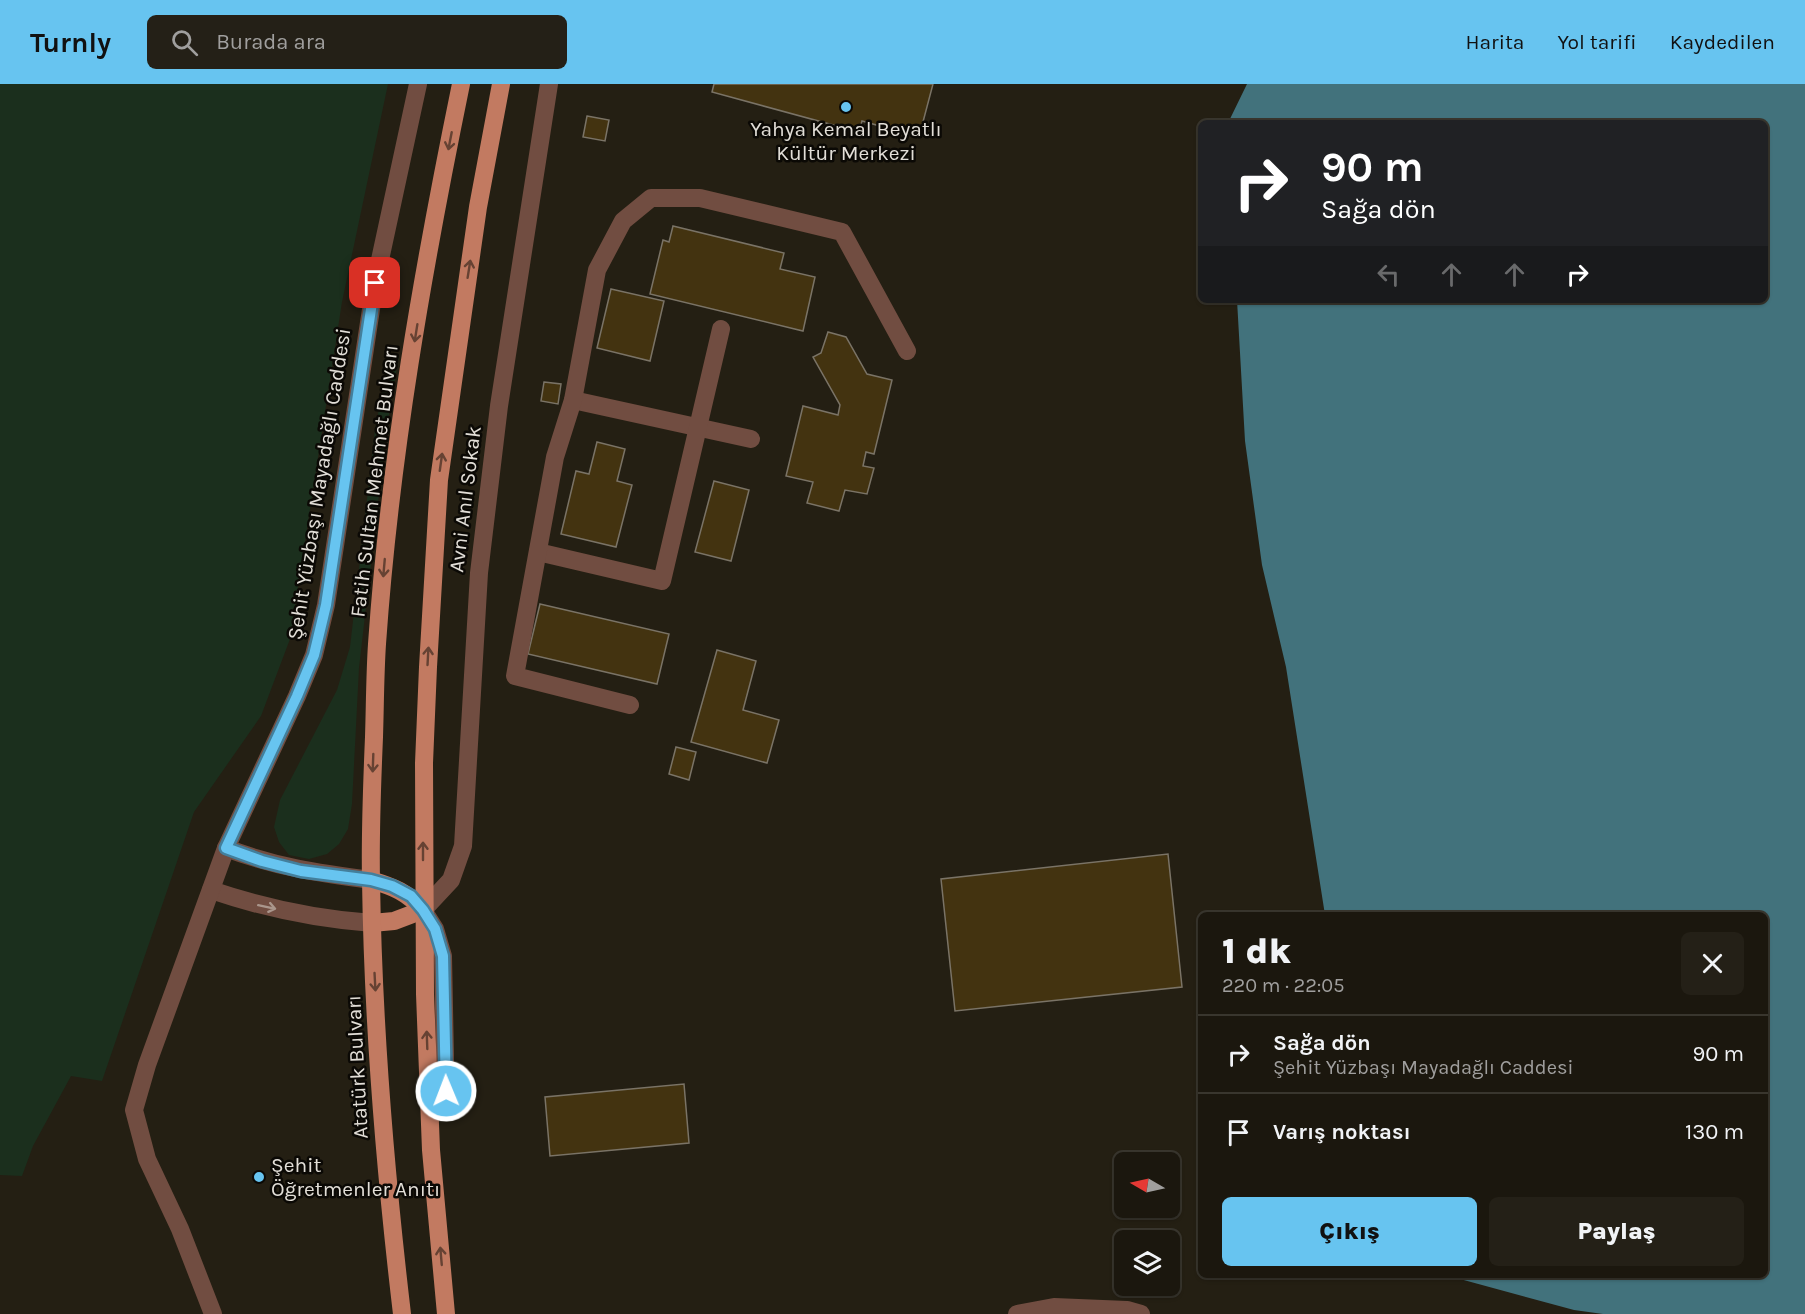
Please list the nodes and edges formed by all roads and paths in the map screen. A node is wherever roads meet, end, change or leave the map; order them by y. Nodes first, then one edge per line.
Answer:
1 (418, 84) edge
2 (460, 84) edge
3 (501, 84) edge
4 (549, 84) edge
5 (721, 329) dead end
6 (907, 351) dead end
7 (573, 400) junction
8 (698, 427) junction
9 (751, 439) dead end
10 (538, 552) junction
11 (630, 705) dead end
12 (226, 848) junction
13 (371, 880) junction
14 (211, 890) junction
15 (423, 910) junction
16 (372, 923) junction
17 (446, 1111) dead end
18 (213, 1314) edge
19 (402, 1314) edge
20 (446, 1314) edge
21 (1017, 1314) edge
22 (1141, 1314) edge

1 - 12 street, Şehit Yüzbaşı Mayadağlı Caddesi
2 -> 13 main road, Fatih Sultan Mehmet Bulvarı
15 -> 3 main road
4 - 15 street, Avni Anıl Sokak
5 - 8 street
6 - 7 street
7 - 8 street
7 - 10 street
8 - 9 street
8 - 10 street
10 - 11 street
12 - 13 street
12 - 14 street, Şehit Yüzbaşı Mayadağlı Caddesi
13 - 15 main road
13 - 16 main road, Fatih Sultan Mehmet Bulvarı
14 -> 16 street
14 - 18 street, Şehit Yüzbaşı Mayadağlı Caddesi
15 - 16 main road
15 - 17 street
20 -> 15 main road
16 -> 19 main road, Atatürk Bulvarı
21 - 22 street

